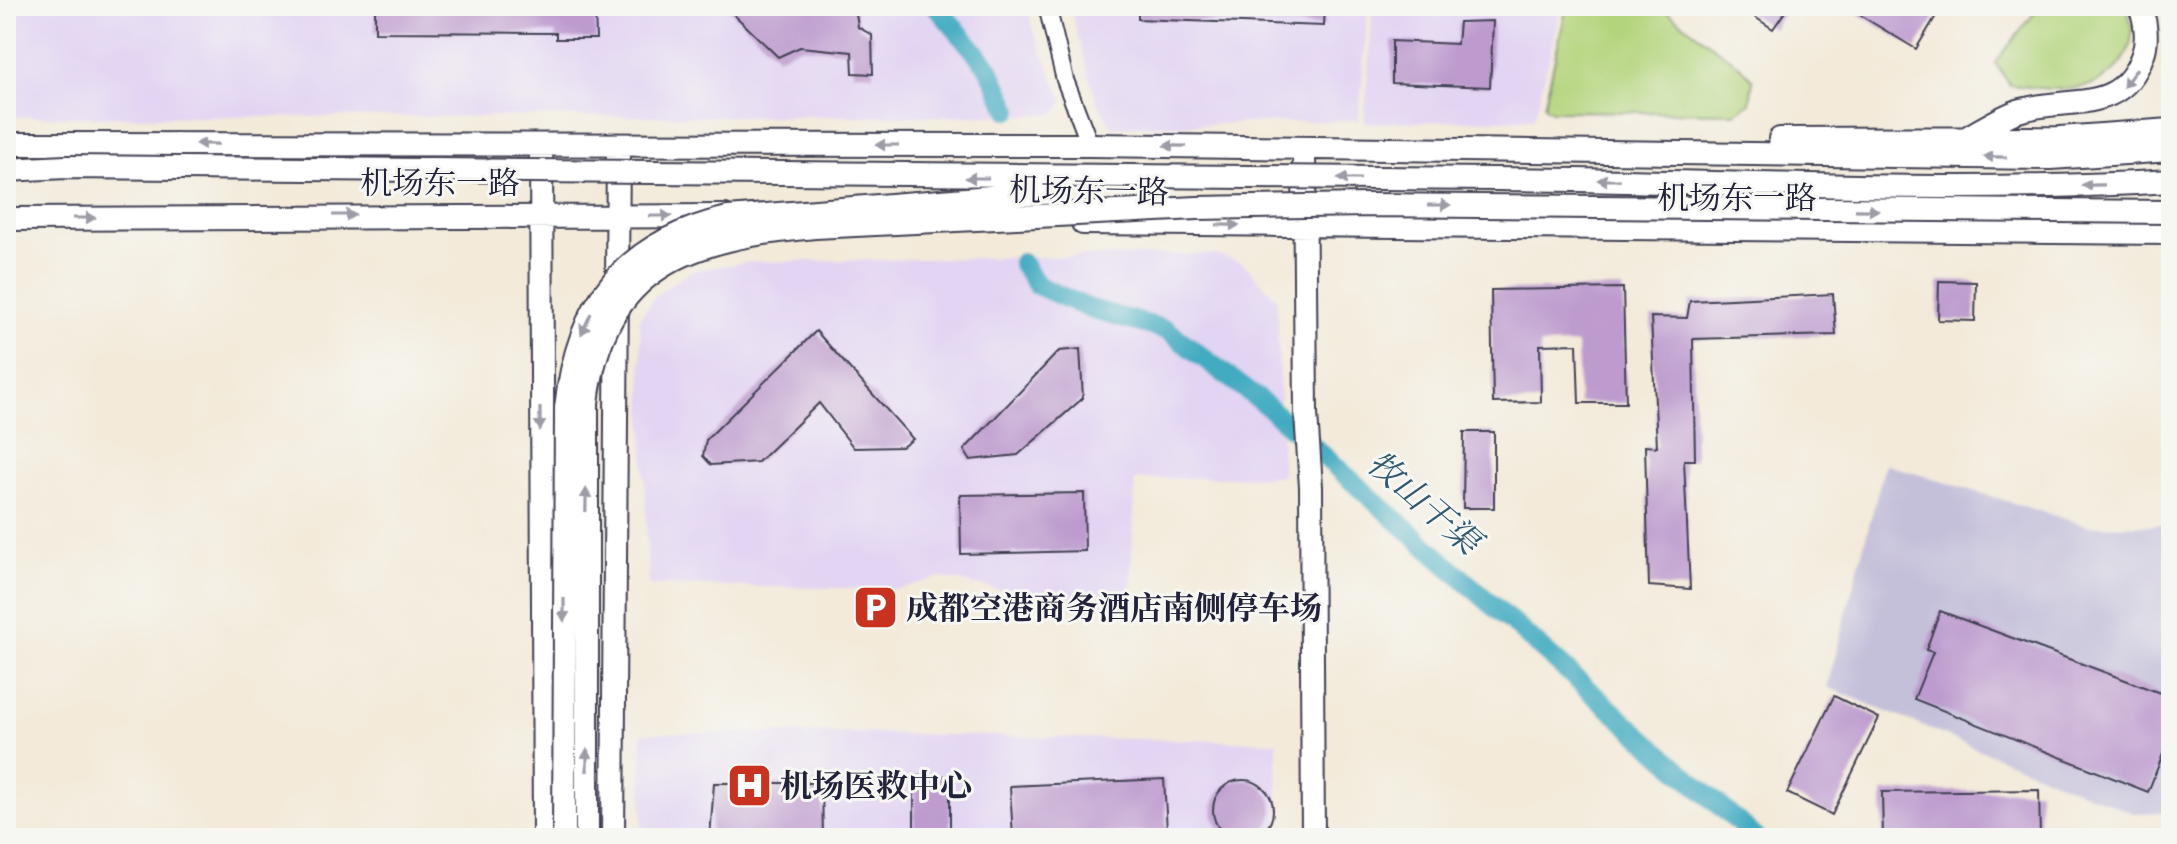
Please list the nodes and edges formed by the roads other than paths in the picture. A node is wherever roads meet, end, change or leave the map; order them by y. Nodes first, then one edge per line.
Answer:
1 (1047, 6) edge
2 (2139, 6) edge
3 (2171, 130) edge
4 (1963, 139) junction
5 (6, 144) edge
6 (500, 145) junction
7 (541, 145) junction
8 (618, 145) junction
9 (1090, 145) junction
10 (1304, 148) junction
11 (2171, 150) edge
12 (1554, 151) junction
13 (6, 163) edge
14 (6, 170) edge
15 (1207, 179) junction
16 (2171, 181) edge
17 (2171, 212) edge
18 (539, 215) junction
19 (617, 216) junction
20 (6, 219) edge
21 (1307, 227) junction
22 (2171, 233) edge
23 (544, 838) edge
24 (564, 838) edge
25 (587, 838) edge
26 (613, 838) edge
27 (1313, 838) edge

1 - 9 street
2 -> 4 street
3 - 4 street
4 - 12 street
6 -> 5 street, 机场东一路
6 - 7 street, 机场东一路
6 - 13 street, bridge
7 - 8 street, 机场东一路
7 - 18 street
9 -> 8 street, 机场东一路
8 - 19 street
10 -> 9 street, 机场东一路
10 - 12 street, 机场东一路
10 - 21 street
11 -> 12 street, 机场东一路
15 -> 14 street, bridge
16 -> 15 street, bridge
15 -> 24 street, bridge
25 -> 17 street, bridge
18 - 19 street, 机场东一路
20 -> 18 street, 机场东一路
18 -> 23 street
19 -> 21 street, 机场东一路
19 - 26 street
21 - 22 street, 机场东一路
21 - 27 street

